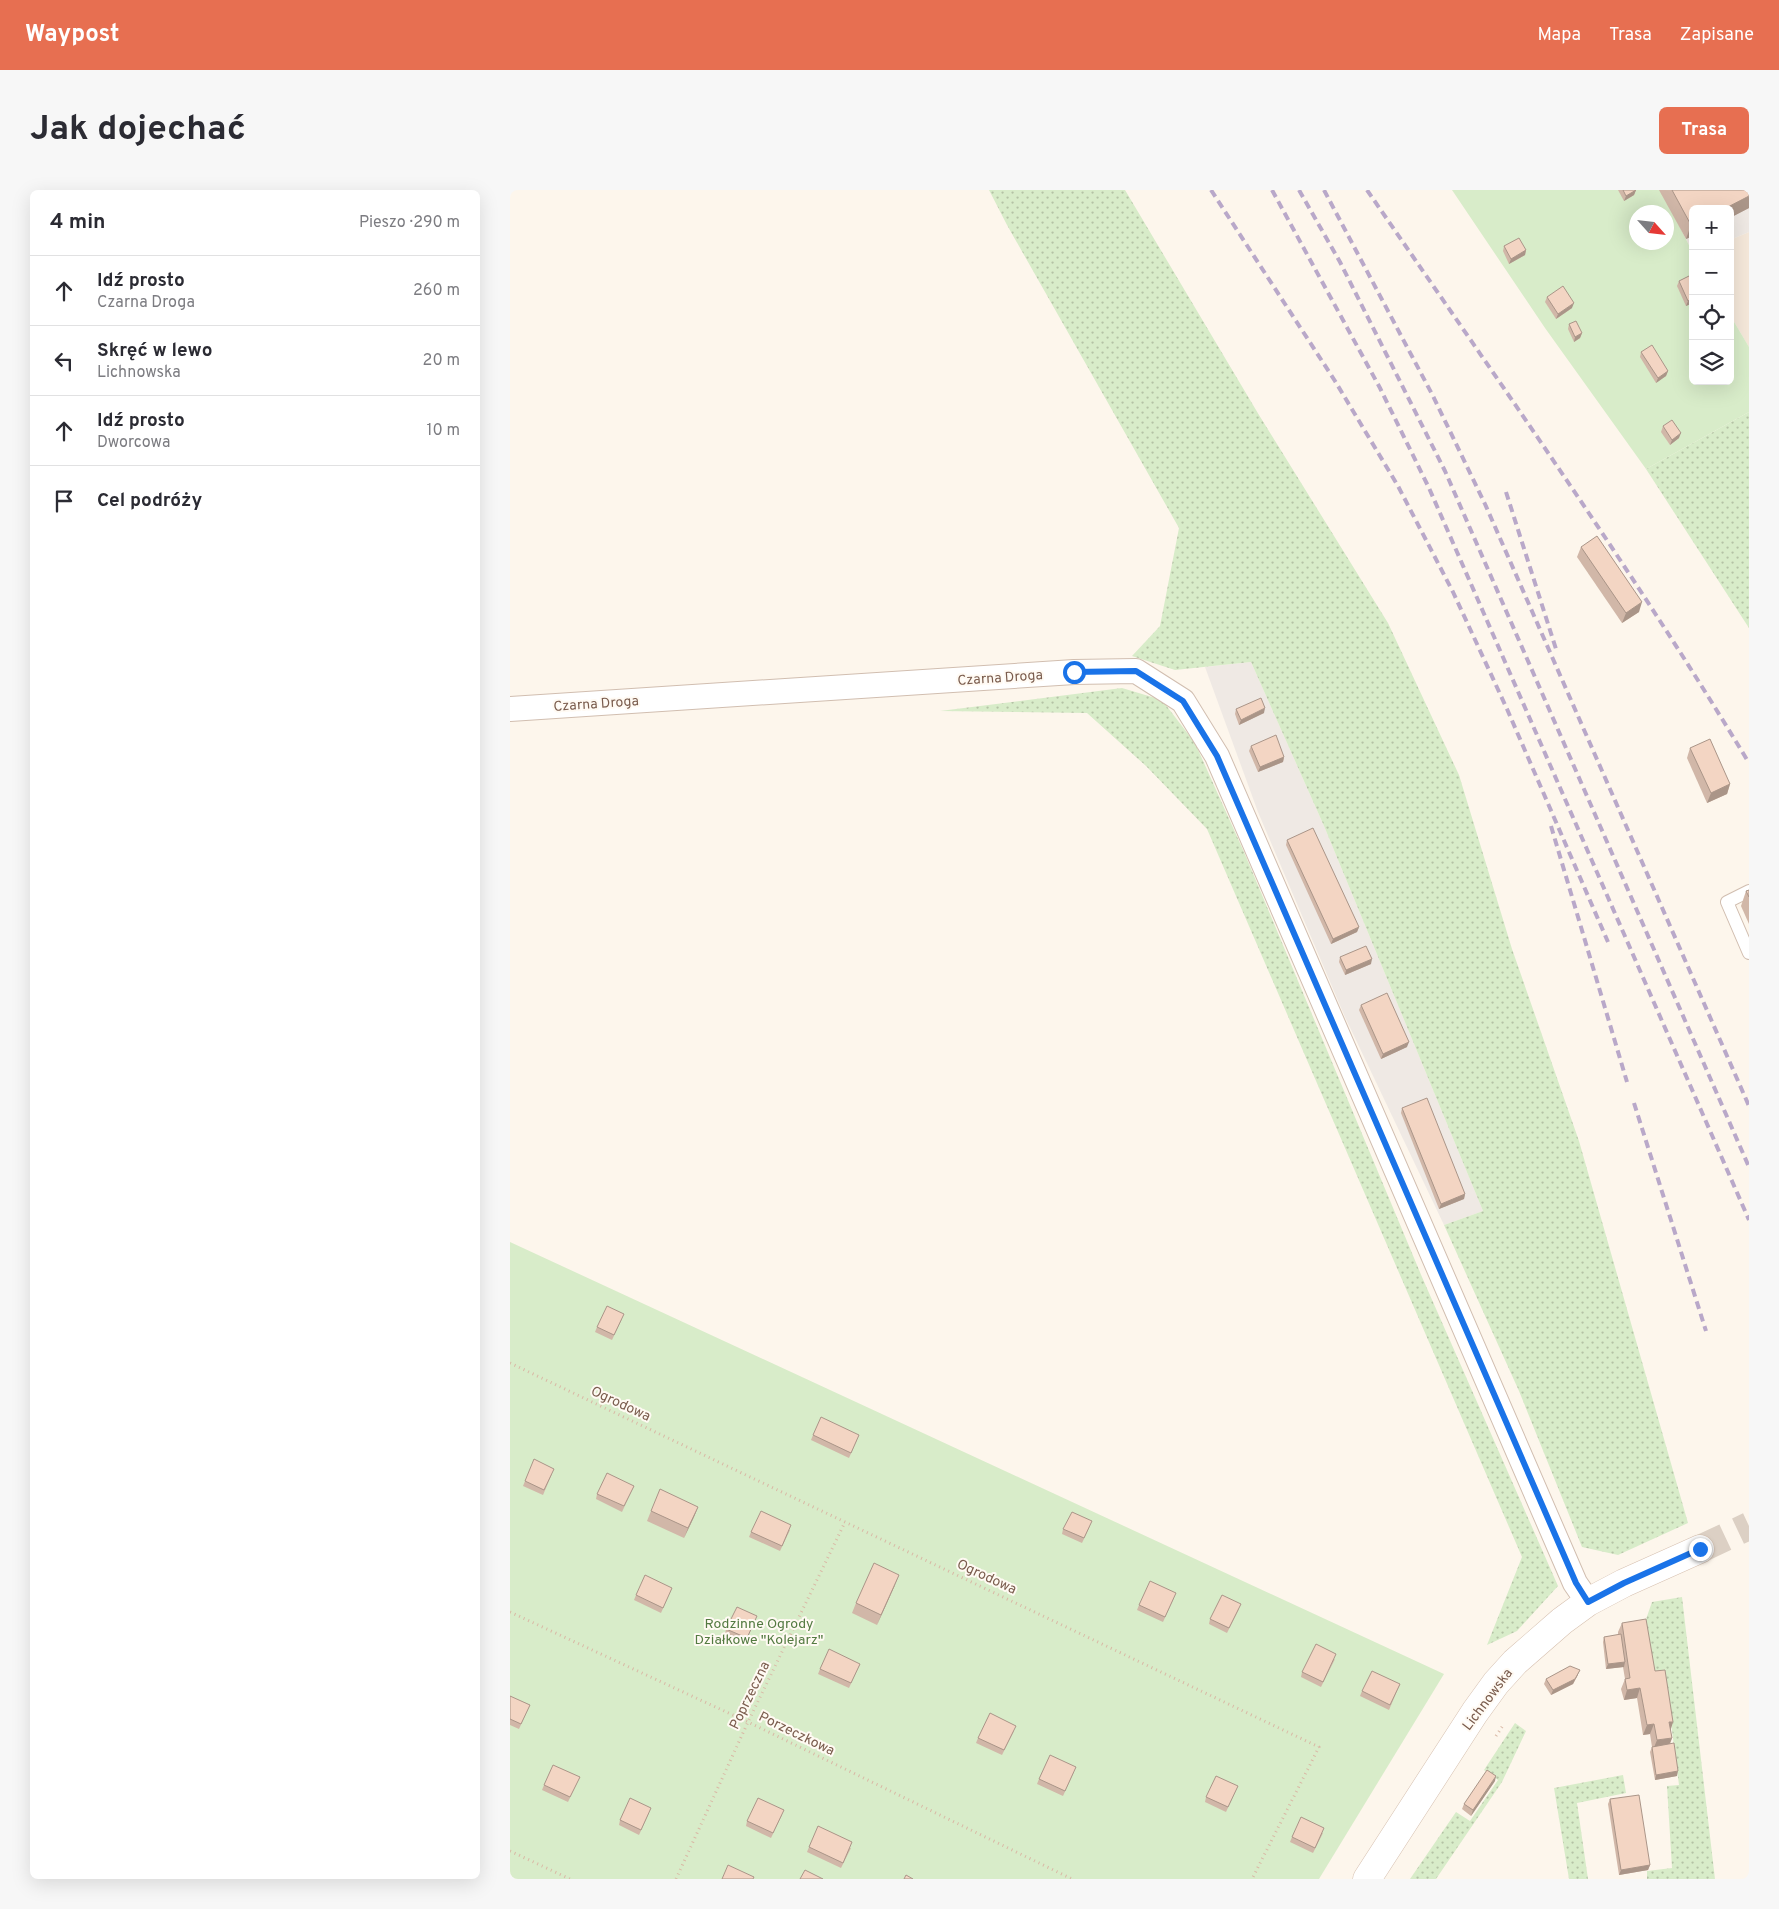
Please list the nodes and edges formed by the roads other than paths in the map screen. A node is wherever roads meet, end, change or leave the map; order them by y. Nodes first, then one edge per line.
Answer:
1 (510, 709) edge
2 (1749, 891) edge
3 (1749, 953) edge
4 (1700, 1549) tunnel mouth
5 (1588, 1602) junction
6 (1367, 1879) edge

1 - 5 street, Czarna Droga
2 - 3 lane
4 - 5 street, Lichnowska
5 - 6 street, Lichnowska

